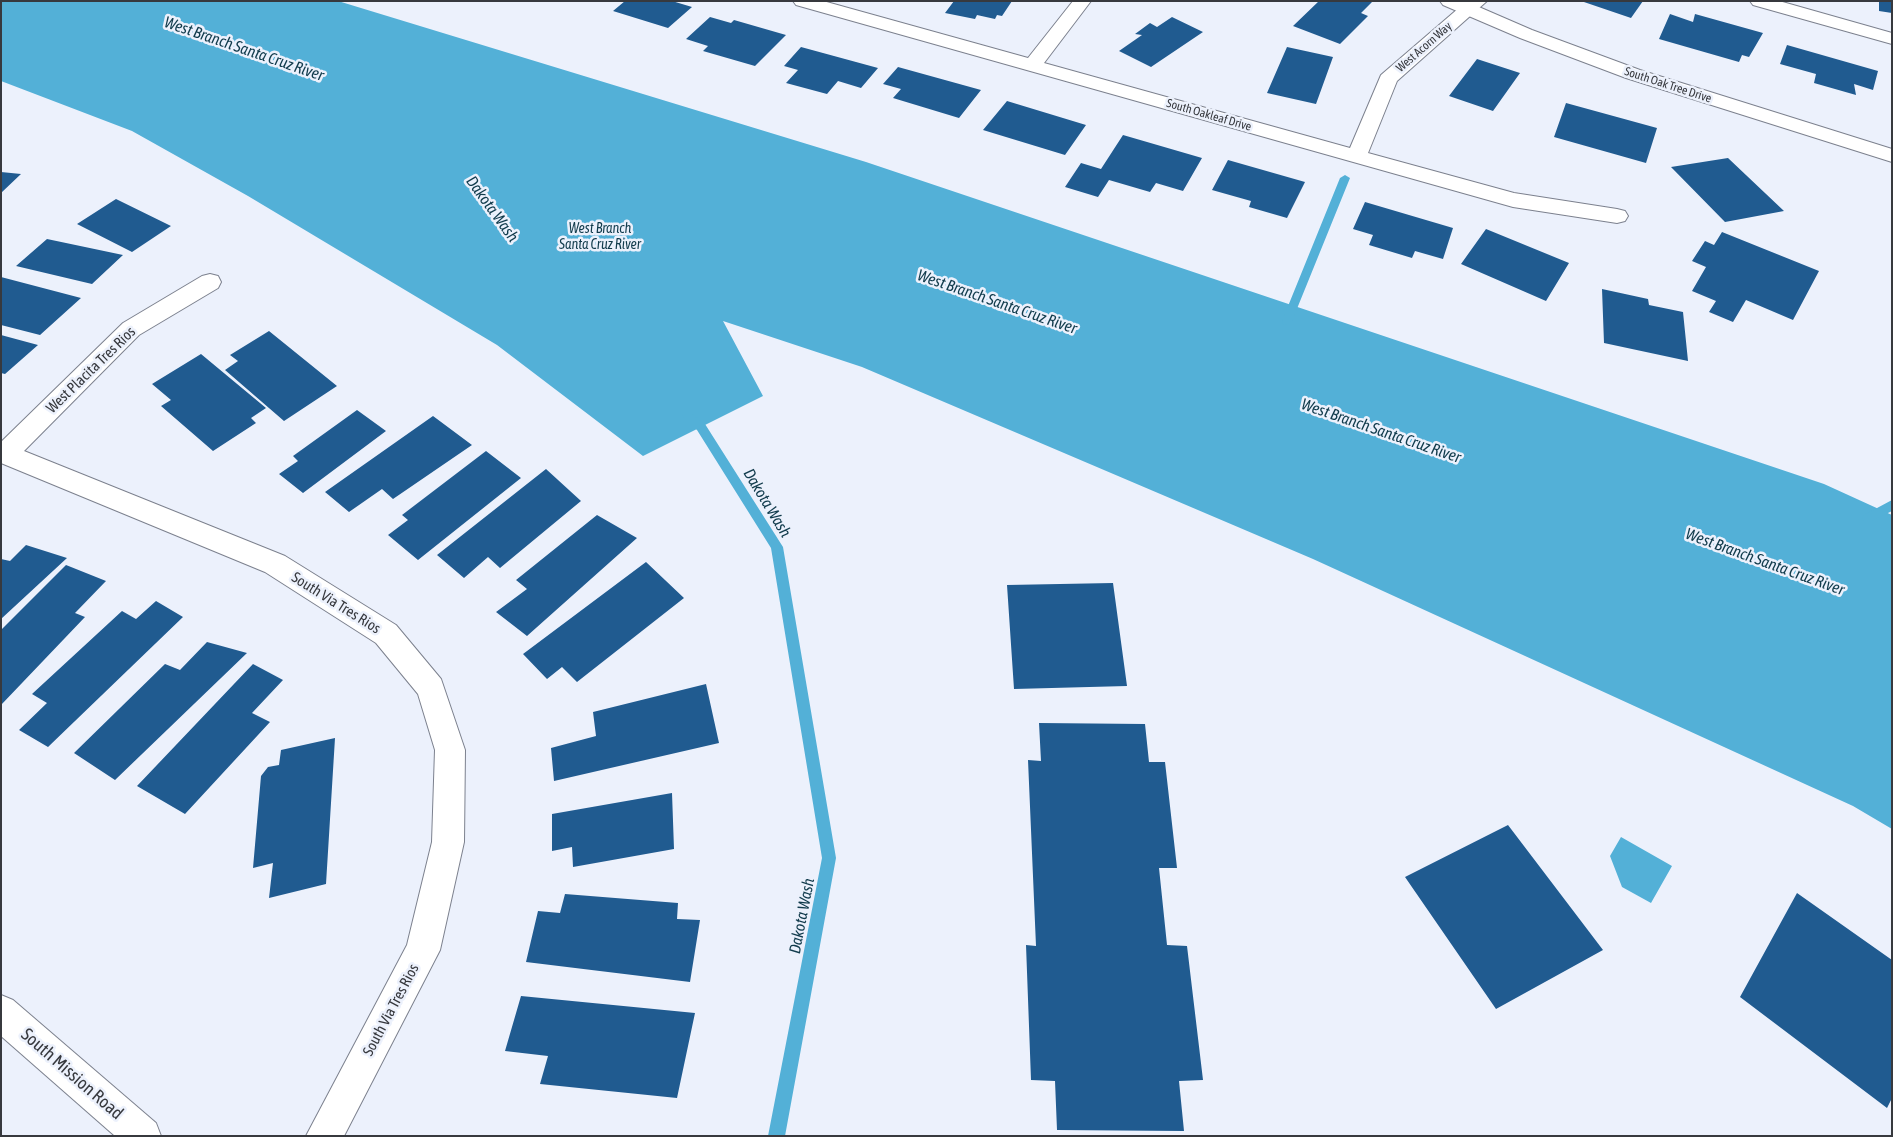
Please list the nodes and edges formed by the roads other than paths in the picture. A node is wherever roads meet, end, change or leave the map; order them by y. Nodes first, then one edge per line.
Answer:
1 (802, 1) edge
2 (1082, 1) edge
3 (1449, 1) edge
4 (1759, 1) edge
5 (1473, 5) edge
6 (1813, 9) edge
7 (1892, 39) edge
8 (1032, 65) junction
9 (1357, 156) junction
10 (1892, 156) edge
11 (1617, 216) dead end
12 (210, 282) dead end
13 (3, 453) edge
14 (1, 1012) edge
15 (143, 1136) edge
16 (324, 1136) edge

1 - 8 street, South Oakleaf Drive
2 - 8 street
3 - 5 street, South Oak Tree Drive
4 - 6 street
5 - 9 street, West Acorn Way
5 - 10 street, South Oak Tree Drive
6 - 7 street
8 - 9 street, South Oakleaf Drive
9 - 11 street, South Oakleaf Drive
12 - 13 street, West Placita Tres Rios
13 - 16 street, South Via Tres Rios
14 - 15 street, South Mission Road

